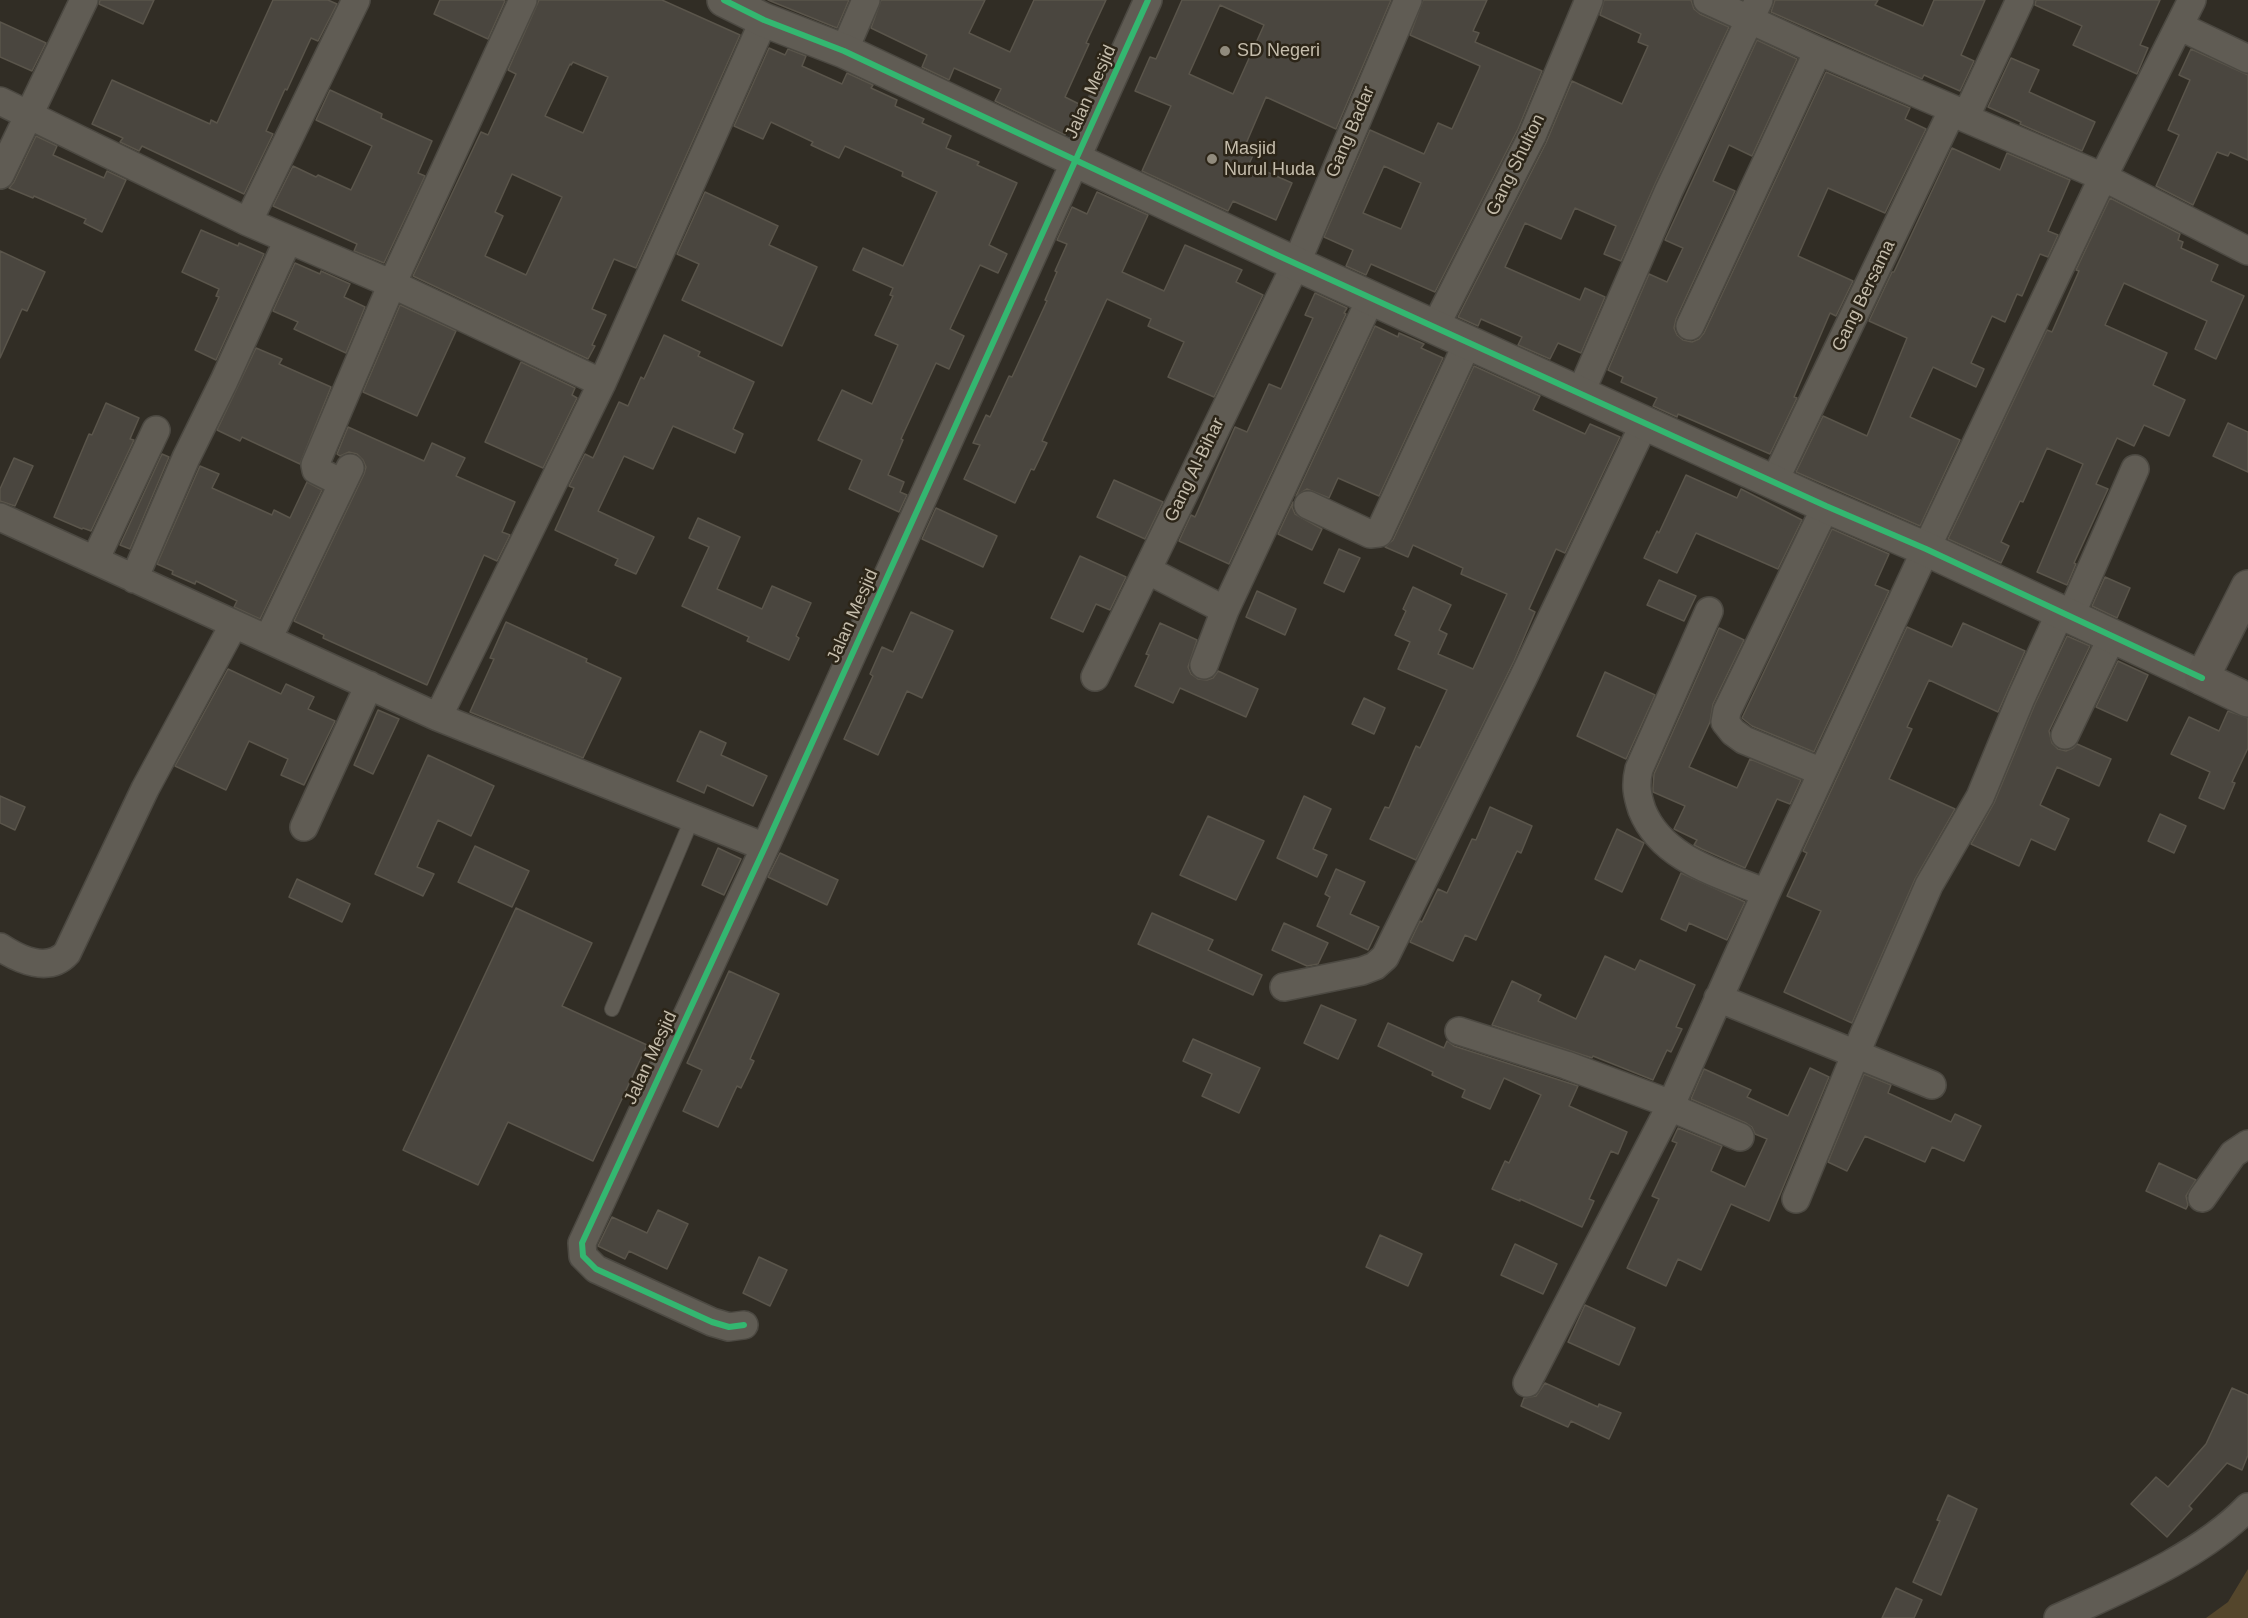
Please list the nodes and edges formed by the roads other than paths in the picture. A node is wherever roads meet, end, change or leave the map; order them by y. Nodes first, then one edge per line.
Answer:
1 (84, 0) edge
2 (356, 0) edge
3 (523, 0) edge
4 (724, 0) edge
5 (866, 0) edge
6 (1148, 0) edge
7 (1408, 0) edge
8 (1589, 0) edge
9 (1707, 0) edge
10 (2020, 0) edge
11 (2192, 0) edge
12 (1754, 10) edge
13 (764, 20) junction
14 (2179, 26) junction
15 (844, 51) junction
16 (1818, 51) junction
17 (2248, 59) edge
18 (0, 101) edge
19 (30, 114) junction
20 (1959, 114) junction
21 (1076, 160) junction
22 (0, 175) edge
23 (2103, 177) junction
24 (248, 222) junction
25 (288, 240) junction
26 (2248, 251) edge
27 (1296, 264) junction
28 (392, 284) junction
29 (1371, 298) junction
30 (1690, 326) dead end
31 (1435, 327) junction
32 (1468, 342) junction
33 (602, 383) junction
34 (1580, 394) junction
35 (1645, 422) junction
36 (156, 430) dead end
37 (2135, 469) dead end
38 (1774, 482) junction
39 (1308, 505) dead end
40 (1826, 506) junction
41 (0, 517) edge
42 (1926, 549) junction
43 (95, 560) junction
44 (1147, 570) junction
45 (134, 579) junction
46 (2248, 587) edge
47 (1225, 610) junction
48 (1709, 611) dead end
49 (2065, 615) junction
50 (234, 624) junction
51 (2113, 635) junction
52 (268, 639) junction
53 (1204, 665) dead end
54 (1095, 677) dead end
55 (2202, 678) junction
56 (369, 685) junction
57 (2248, 700) edge
58 (438, 717) junction
59 (2065, 735) dead end
60 (1822, 772) junction
61 (692, 819) junction
62 (304, 827) dead end
63 (765, 847) junction
64 (1766, 893) junction
65 (0, 947) edge
66 (1284, 987) dead end
67 (1718, 998) junction
68 (612, 1009) dead end
69 (1459, 1031) dead end
70 (1856, 1053) junction
71 (1932, 1085) dead end
72 (1671, 1105) junction
73 (1740, 1137) dead end
74 (2248, 1144) edge
75 (2202, 1198) dead end
76 (1796, 1199) dead end
77 (744, 1325) dead end
78 (1527, 1383) dead end
79 (2248, 1507) edge
80 (2058, 1618) edge

1 - 19 street
2 - 24 street
3 - 28 street
4 - 13 street
5 - 15 street
6 - 21 street, Jalan Mesjid
7 - 27 street, Gang Badar
8 - 31 street, Gang Shulton
9 - 12 street
10 - 20 street, Gang Bersama
11 - 14 street
12 - 16 street
12 - 34 street
13 - 15 street
13 - 33 street
14 - 17 street
14 - 23 street
15 - 21 street
16 - 20 street
16 - 30 street
18 - 19 street
19 - 22 street
19 - 24 street
20 - 23 street
20 - 38 street, Gang Bersama
21 - 27 street
21 - 63 street, Jalan Mesjid
23 - 26 street
23 - 42 street
24 - 25 street
25 - 28 street
25 - 45 street
27 - 29 street
27 - 44 street, Gang Al-Bihar
28 - 33 street
28 - 52 street
29 - 31 street
29 - 47 street
31 - 32 street
32 - 34 street
32 - 39 street
33 - 58 street
34 - 35 street
35 - 38 street
35 - 66 street
36 - 43 street
37 - 49 street
38 - 40 street
40 - 42 street
40 - 60 street
41 - 43 street
42 - 49 street
42 - 60 street
43 - 45 street
44 - 47 street
44 - 54 street, Gang Al-Bihar
45 - 50 street
46 - 55 main road
47 - 53 street
48 - 64 street
49 - 51 street
49 - 70 street
50 - 52 street
50 - 65 street
51 - 55 street
51 - 59 street
52 - 56 street
55 - 57 main road
56 - 58 street
56 - 62 street
58 - 61 street
60 - 64 street
61 - 63 street
61 - 68 lane
63 - 77 street, Jalan Mesjid
64 - 67 street
67 - 70 street
67 - 72 street
69 - 72 street
70 - 71 street
70 - 76 street
72 - 73 street
72 - 78 street
74 - 75 street
79 - 80 street

